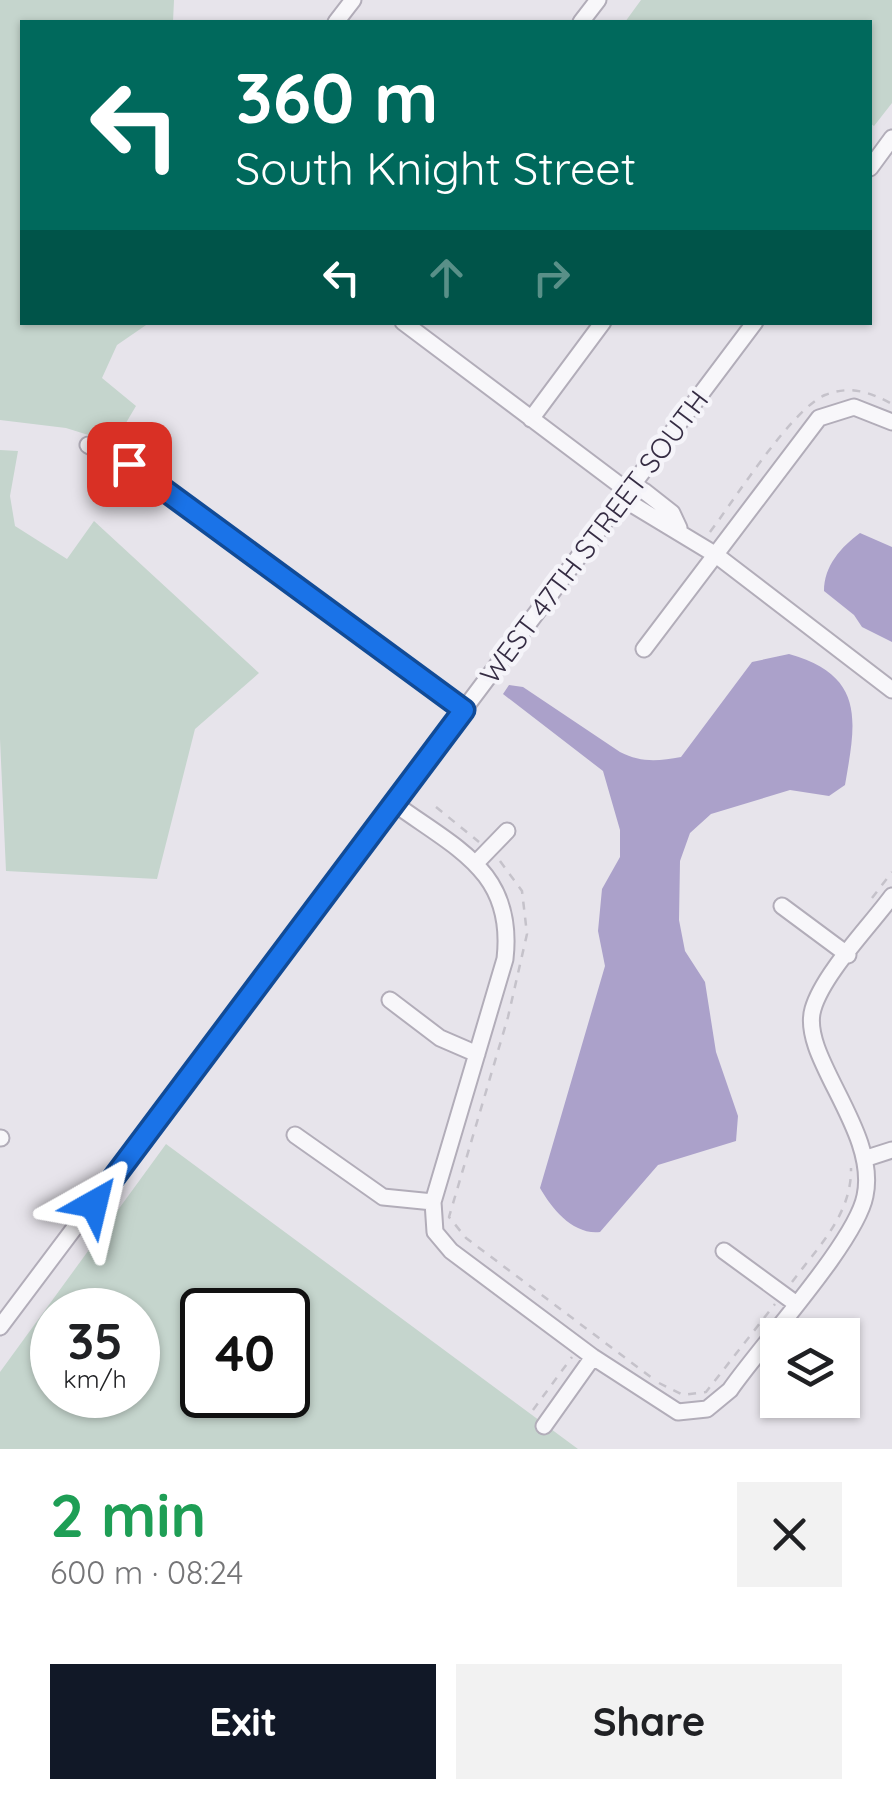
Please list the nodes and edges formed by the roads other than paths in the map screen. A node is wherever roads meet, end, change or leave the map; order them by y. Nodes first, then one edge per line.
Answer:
1 (353, 0) edge
2 (598, 0) edge
3 (338, 20) edge
4 (583, 20) edge
5 (892, 138) edge
6 (872, 165) edge
7 (407, 325) edge
8 (601, 325) edge
9 (754, 325) edge
10 (531, 419) junction
11 (892, 422) edge
12 (88, 445) dead end
13 (629, 492) junction
14 (716, 555) junction
15 (644, 650) dead end
16 (892, 690) edge
17 (464, 710) junction
18 (395, 804) junction
19 (507, 830) dead end
20 (476, 863) junction
21 (892, 896) edge
22 (782, 906) dead end
23 (848, 955) junction
24 (390, 1000) dead end
25 (477, 1054) junction
26 (295, 1135) dead end
27 (892, 1150) edge
28 (867, 1158) junction
29 (433, 1202) junction
30 (724, 1250) dead end
31 (789, 1298) junction
32 (0, 1327) edge
33 (587, 1352) junction
34 (544, 1426) dead end

1 - 3 street
2 - 4 street
5 - 6 street
7 - 10 street
8 - 10 street
9 - 13 street, WEST 47TH STREET SOUTH
10 - 13 street
11 - 14 street
12 - 17 street
13 - 14 street
13 - 17 street, WEST 47TH STREET SOUTH
14 - 15 street
14 - 16 street
17 - 18 street, WEST 47TH STREET SOUTH
18 - 20 street
18 - 32 street, WEST 47TH STREET SOUTH
19 - 20 street
20 - 25 street
21 - 23 street
22 - 23 street
23 - 28 street
24 - 25 street
25 - 29 street
26 - 29 street
27 - 28 street
28 - 31 street
29 - 33 street
30 - 31 street
31 - 33 street
33 - 34 street

